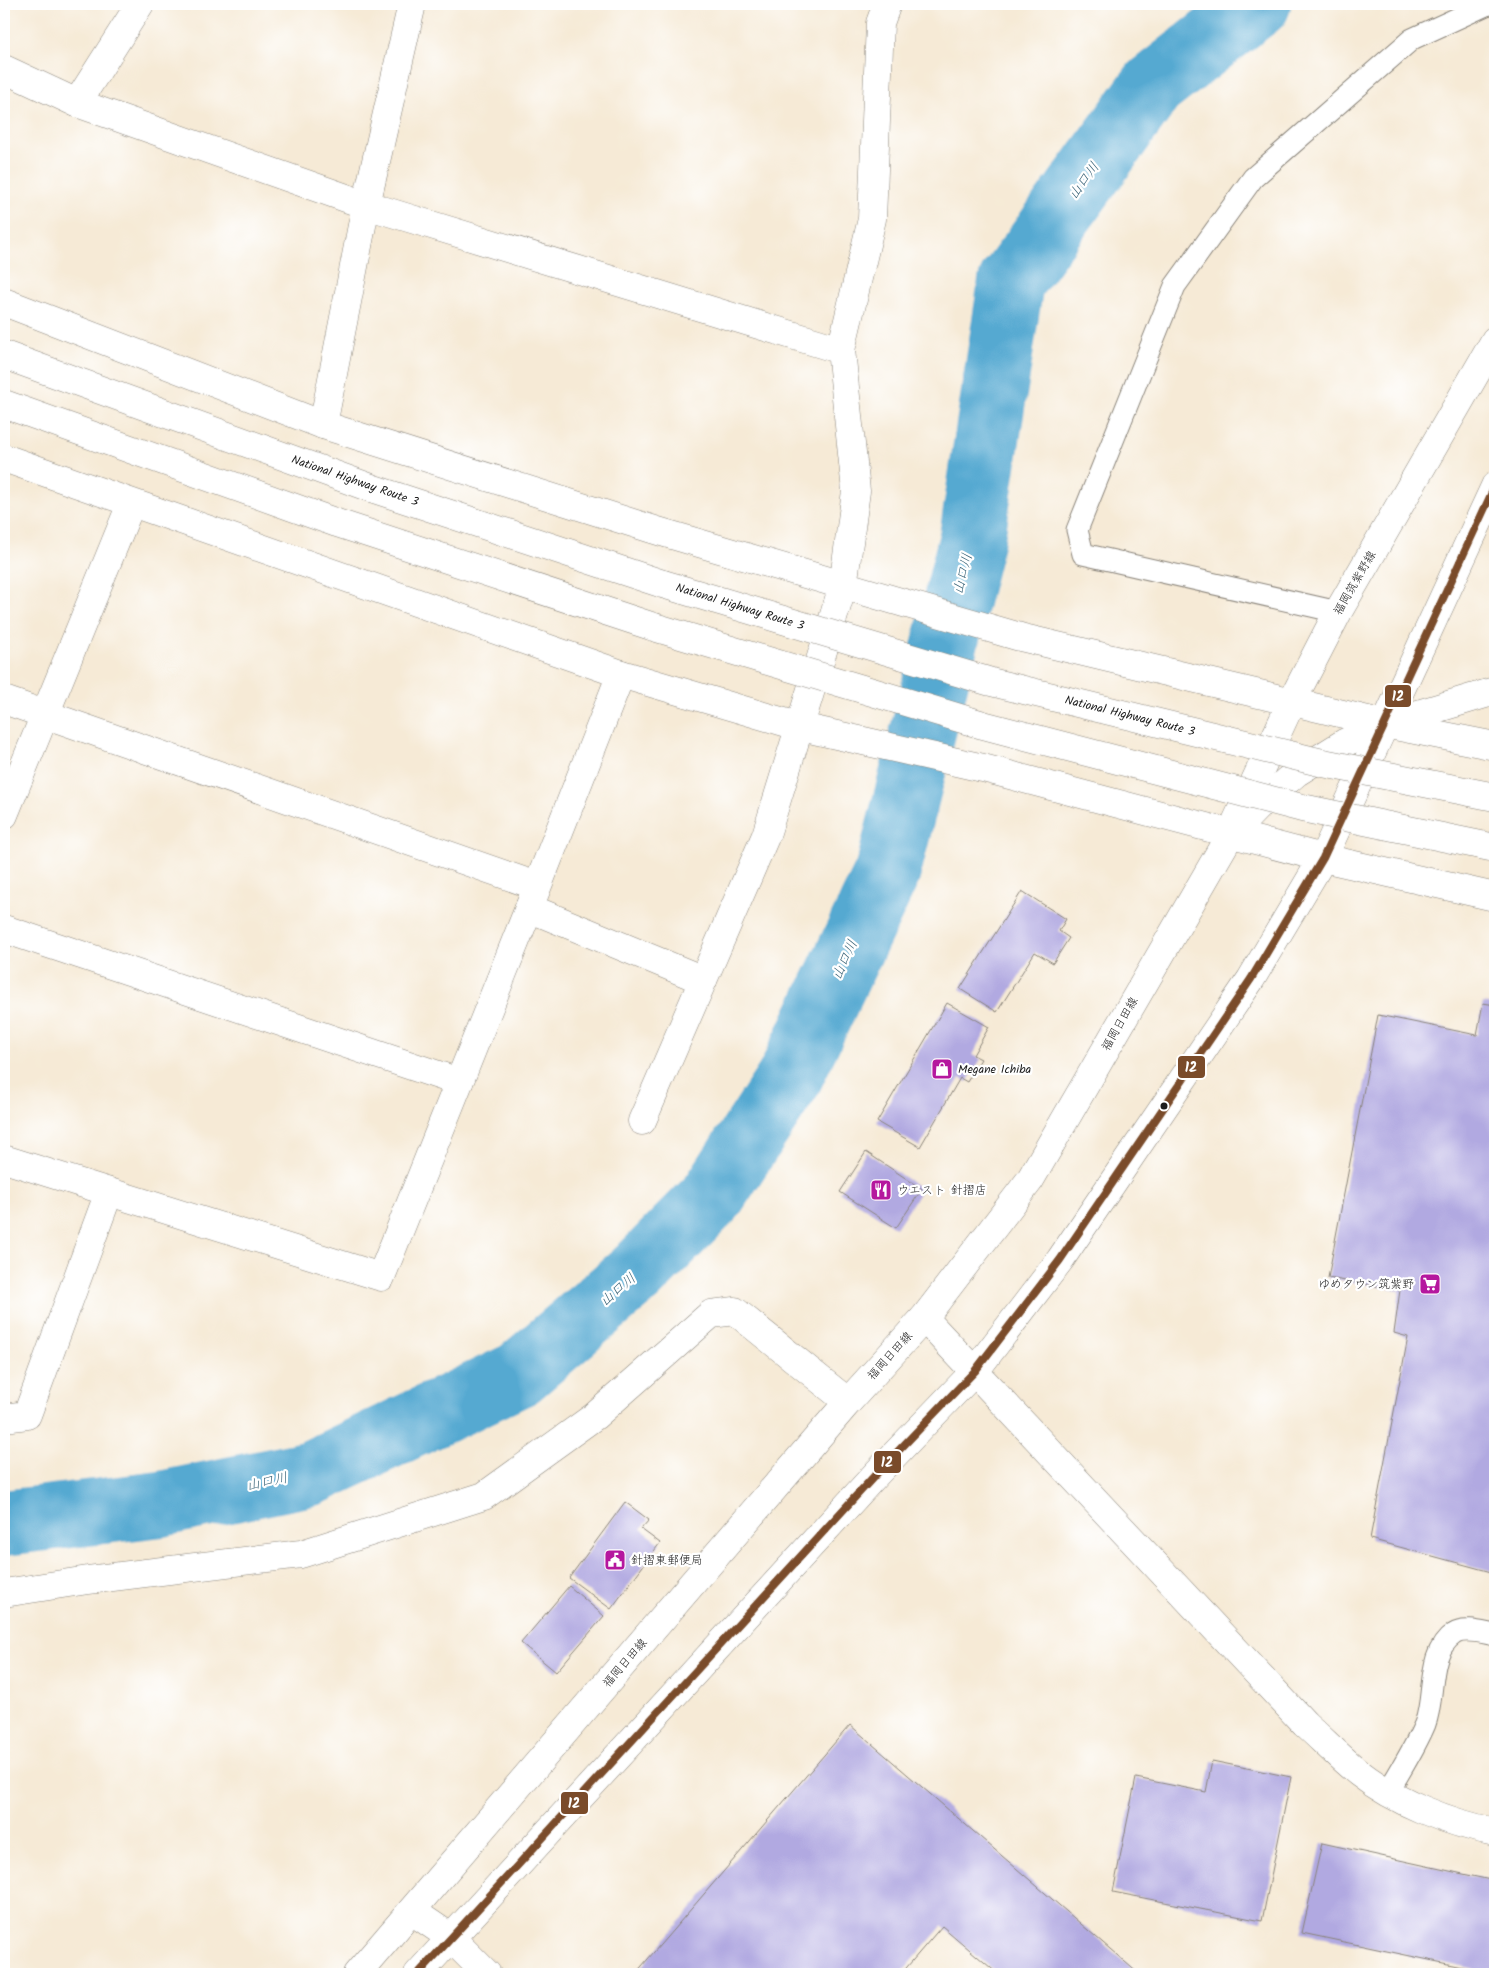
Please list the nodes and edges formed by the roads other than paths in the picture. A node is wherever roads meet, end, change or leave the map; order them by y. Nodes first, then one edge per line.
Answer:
1 (140, 4) edge
2 (412, 4) edge
3 (887, 4) edge
4 (1492, 4) edge
5 (4, 69) edge
6 (77, 103) junction
7 (366, 205) junction
8 (4, 302) edge
9 (1495, 340) edge
10 (841, 350) junction
11 (4, 354) edge
12 (4, 404) edge
13 (323, 425) junction
14 (4, 458) edge
15 (1495, 486) edge
16 (131, 504) junction
17 (856, 590) junction
18 (1338, 612) junction
19 (621, 674) junction
20 (1495, 691) edge
21 (4, 700) edge
22 (1292, 701) junction
23 (44, 714) junction
24 (1386, 724) junction
25 (811, 728) junction
26 (1495, 746) edge
27 (1495, 797) edge
28 (4, 815) edge
29 (1230, 835) junction
30 (1495, 848) edge
31 (1323, 858) junction
32 (533, 897) junction
33 (1495, 897) edge
34 (4, 930) edge
35 (703, 980) junction
36 (459, 1082) junction
37 (642, 1121) dead end
38 (4, 1159) edge
39 (110, 1192) junction
40 (924, 1318) junction
41 (975, 1371) junction
42 (848, 1402) junction
43 (4, 1418) edge
44 (4, 1593) edge
45 (1495, 1635) edge
46 (1388, 1792) junction
47 (1495, 1832) edge
48 (412, 1911) junction
49 (450, 1937) junction
50 (357, 1974) edge
51 (418, 1974) edge
52 (487, 1974) edge

1 - 6 main road
2 - 7 main road
3 - 10 main road
4 - 18 lane
5 - 6 main road
6 - 7 main road
7 - 10 main road
7 - 13 main road
8 - 13 main road
9 - 18 main road, 福岡筑紫野線
10 - 17 main road
11 - 27 main road, National Highway Route 3, bridge
12 - 30 main road, bridge
13 - 17 main road
14 - 16 main road
15 - 24 main road
16 - 19 main road
16 - 23 main road
17 - 22 main road
17 - 25 main road
18 - 22 main road, 福岡筑紫野線
19 - 25 main road
19 - 32 main road
20 - 24 main road, 福岡日田線
21 - 23 main road
22 - 24 main road
22 - 29 main road, 福岡筑紫野線
23 - 28 main road
23 - 32 main road
24 - 26 main road
24 - 29 main road, 福岡日田線
24 - 31 main road
25 - 29 main road
25 - 35 main road
29 - 31 main road
29 - 40 main road, 福岡日田線
31 - 33 main road
31 - 41 main road
32 - 35 main road
32 - 36 main road
34 - 36 main road
35 - 37 main road
36 - 39 main road
38 - 39 main road
39 - 43 main road
40 - 41 main road
40 - 42 main road, 福岡日田線
41 - 46 main road
41 - 49 main road
42 - 44 main road
42 - 48 main road, 福岡日田線
45 - 46 lane
46 - 47 main road
48 - 49 main road
48 - 50 main road, 福岡日田線
49 - 51 main road
49 - 52 main road

